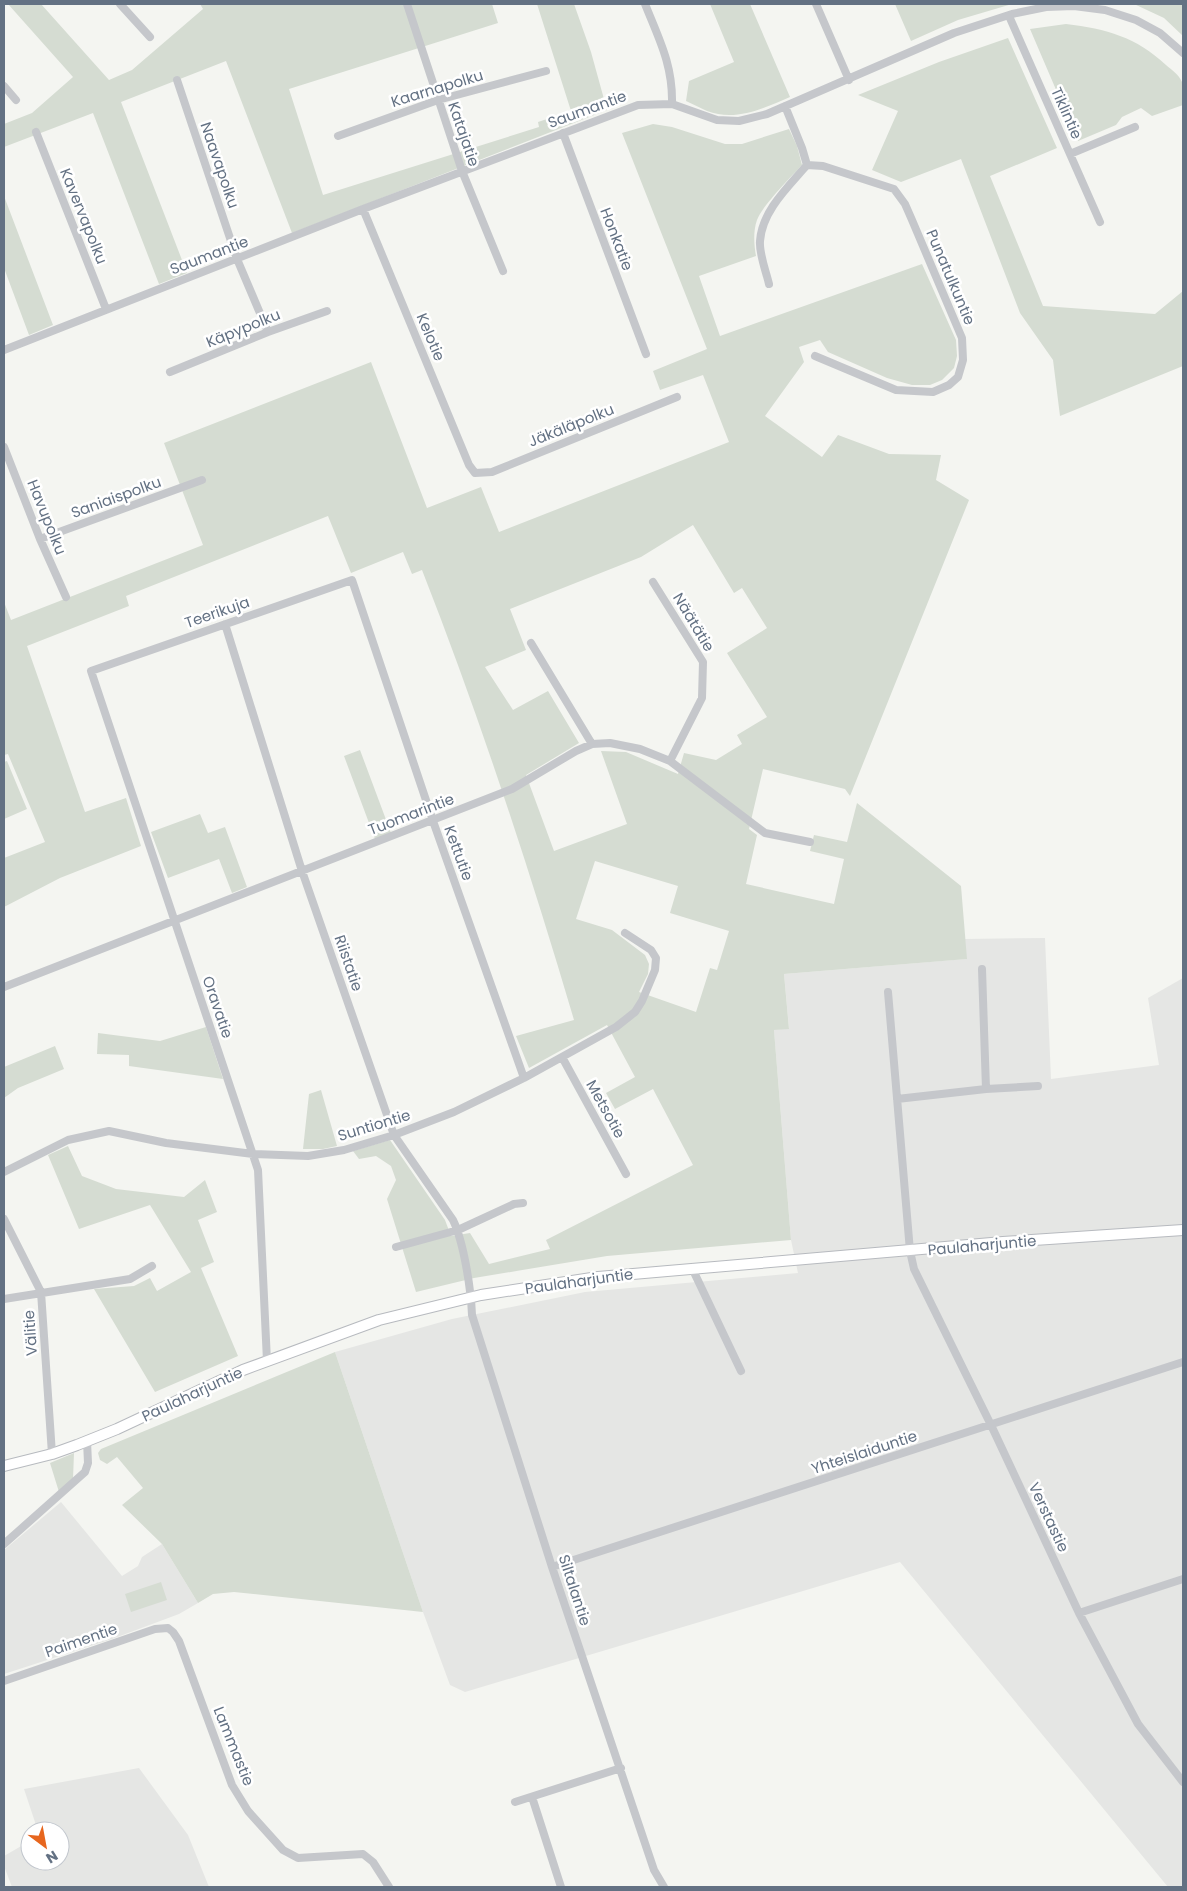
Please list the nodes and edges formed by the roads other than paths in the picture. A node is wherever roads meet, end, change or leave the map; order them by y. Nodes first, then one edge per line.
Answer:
1 (120, 4) edge
2 (407, 4) edge
3 (645, 4) edge
4 (816, 4) edge
5 (1008, 16) junction
6 (150, 37) dead end
7 (1183, 53) edge
8 (546, 71) dead end
9 (177, 80) dead end
10 (849, 80) junction
11 (4, 86) edge
12 (16, 100) dead end
13 (438, 100) junction
14 (672, 104) junction
15 (785, 106) junction
16 (1135, 127) dead end
17 (36, 132) dead end
18 (563, 133) junction
19 (338, 136) dead end
20 (1070, 154) junction
21 (807, 165) junction
22 (462, 171) junction
23 (363, 209) junction
24 (1100, 222) dead end
25 (237, 259) junction
26 (503, 272) dead end
27 (769, 284) dead end
28 (106, 309) junction
29 (327, 311) dead end
30 (268, 332) junction
31 (4, 350) edge
32 (646, 354) dead end
33 (815, 356) dead end
34 (170, 372) dead end
35 (677, 397) dead end
36 (4, 447) edge
37 (475, 473) joint
38 (202, 480) dead end
39 (40, 539) junction
40 (352, 580) joint
41 (653, 582) dead end
42 (66, 597) dead end
43 (225, 624) junction
44 (531, 644) dead end
45 (91, 671) joint
46 (592, 744) junction
47 (670, 761) junction
48 (433, 821) junction
49 (810, 842) dead end
50 (302, 871) junction
51 (174, 920) junction
52 (625, 933) dead end
53 (982, 969) dead end
54 (4, 986) edge
55 (888, 992) dead end
56 (562, 1057) junction
57 (524, 1078) junction
58 (1038, 1086) dead end
59 (986, 1089) junction
60 (897, 1099) junction
61 (394, 1134) junction
62 (253, 1154) junction
63 (4, 1172) edge
64 (626, 1174) dead end
65 (523, 1203) dead end
66 (4, 1219) edge
67 (458, 1230) junction
68 (1183, 1230) edge
69 (396, 1247) dead end
70 (910, 1251) junction
71 (152, 1266) dead end
72 (692, 1268) junction
73 (41, 1292) junction
74 (471, 1298) junction
75 (4, 1299) edge
76 (267, 1361) junction
77 (1183, 1362) edge
78 (741, 1372) dead end
79 (990, 1425) junction
80 (87, 1441) junction
81 (52, 1454) junction
82 (4, 1466) edge
83 (4, 1544) edge
84 (552, 1567) junction
85 (1183, 1579) edge
86 (1079, 1613) junction
87 (168, 1628) joint
88 (4, 1681) edge
89 (621, 1768) junction
90 (1183, 1782) edge
91 (532, 1797) junction
92 (515, 1802) dead end
93 (389, 1887) edge
94 (560, 1887) edge
95 (664, 1887) edge

1 - 6 street
2 - 13 street, Katajatie
3 - 14 street
4 - 10 street
5 - 7 street, Saumantie
5 - 10 street, Saumantie
5 - 20 street, Tiklintie
8 - 13 street, Kaarnapolku
9 - 25 street, Naavapolku
10 - 15 street, Saumantie
11 - 12 street
13 - 19 street, Kaarnapolku
13 - 22 street, Katajatie
14 - 15 street, Saumantie
14 - 18 street, Saumantie
15 - 21 street
16 - 20 street
17 - 28 street, Kavervapolku
18 - 22 street, Saumantie
18 - 32 street, Honkatie
20 - 24 street, Tiklintie
21 - 27 street
21 - 33 street, Punatulkuntie
22 - 23 street, Saumantie
22 - 26 street, Katajatie
23 - 25 street, Saumantie
23 - 37 street, Kelotie
25 - 28 street, Saumantie
25 - 30 street, Naavapolku
28 - 31 street, Saumantie
29 - 30 street, Käpypolku
30 - 34 street, Käpypolku
35 - 37 street, Jäkäläpolku
36 - 39 street, Havupolku
38 - 39 street, Saniaispolku
39 - 42 street, Havupolku
40 - 43 street, Teerikuja
40 - 48 street, Kettutie
41 - 47 street, Näätätie
43 - 45 street, Teerikuja
43 - 50 street, Riistatie
44 - 46 street
45 - 51 street, Oravatie
46 - 47 street, Tuomarintie
46 - 48 street, Tuomarintie
47 - 49 street, Tuomarintie
48 - 50 street, Tuomarintie
48 - 57 street, Kettutie
50 - 51 street, Tuomarintie
50 - 61 street, Riistatie
51 - 54 street, Tuomarintie
51 - 62 street, Oravatie
52 - 56 street, Suntiontie
53 - 59 street
55 - 60 street, Verstastie
56 - 57 street, Suntiontie
56 - 64 street, Metsotie
57 - 61 street, Suntiontie
58 - 59 street
59 - 60 street
60 - 70 street, Verstastie
61 - 62 street, Suntiontie
61 - 67 street, Riistatie
62 - 63 street, Suntiontie
62 - 76 street, Oravatie
65 - 67 street
66 - 73 street, Välitie
67 - 69 street
67 - 74 street, Riistatie
68 - 70 main road, Paulaharjuntie
70 - 72 main road, Paulaharjuntie
70 - 79 street, Verstastie
71 - 73 street
72 - 74 main road, Paulaharjuntie
72 - 78 street
73 - 75 street
73 - 81 street, Välitie
74 - 76 main road, Paulaharjuntie
74 - 84 street, Siltalantie
76 - 80 main road, Paulaharjuntie
77 - 79 street, Yhteislaiduntie
79 - 84 street, Yhteislaiduntie
79 - 86 street, Verstastie
80 - 81 main road, Paulaharjuntie
80 - 83 street
81 - 82 main road, Paulaharjuntie
84 - 89 street, Siltalantie
85 - 86 street
86 - 90 street, Verstastie
87 - 88 street, Paimentie
87 - 93 street, Lammastie
89 - 91 street
89 - 95 street, Siltalantie
91 - 92 street
91 - 94 street

